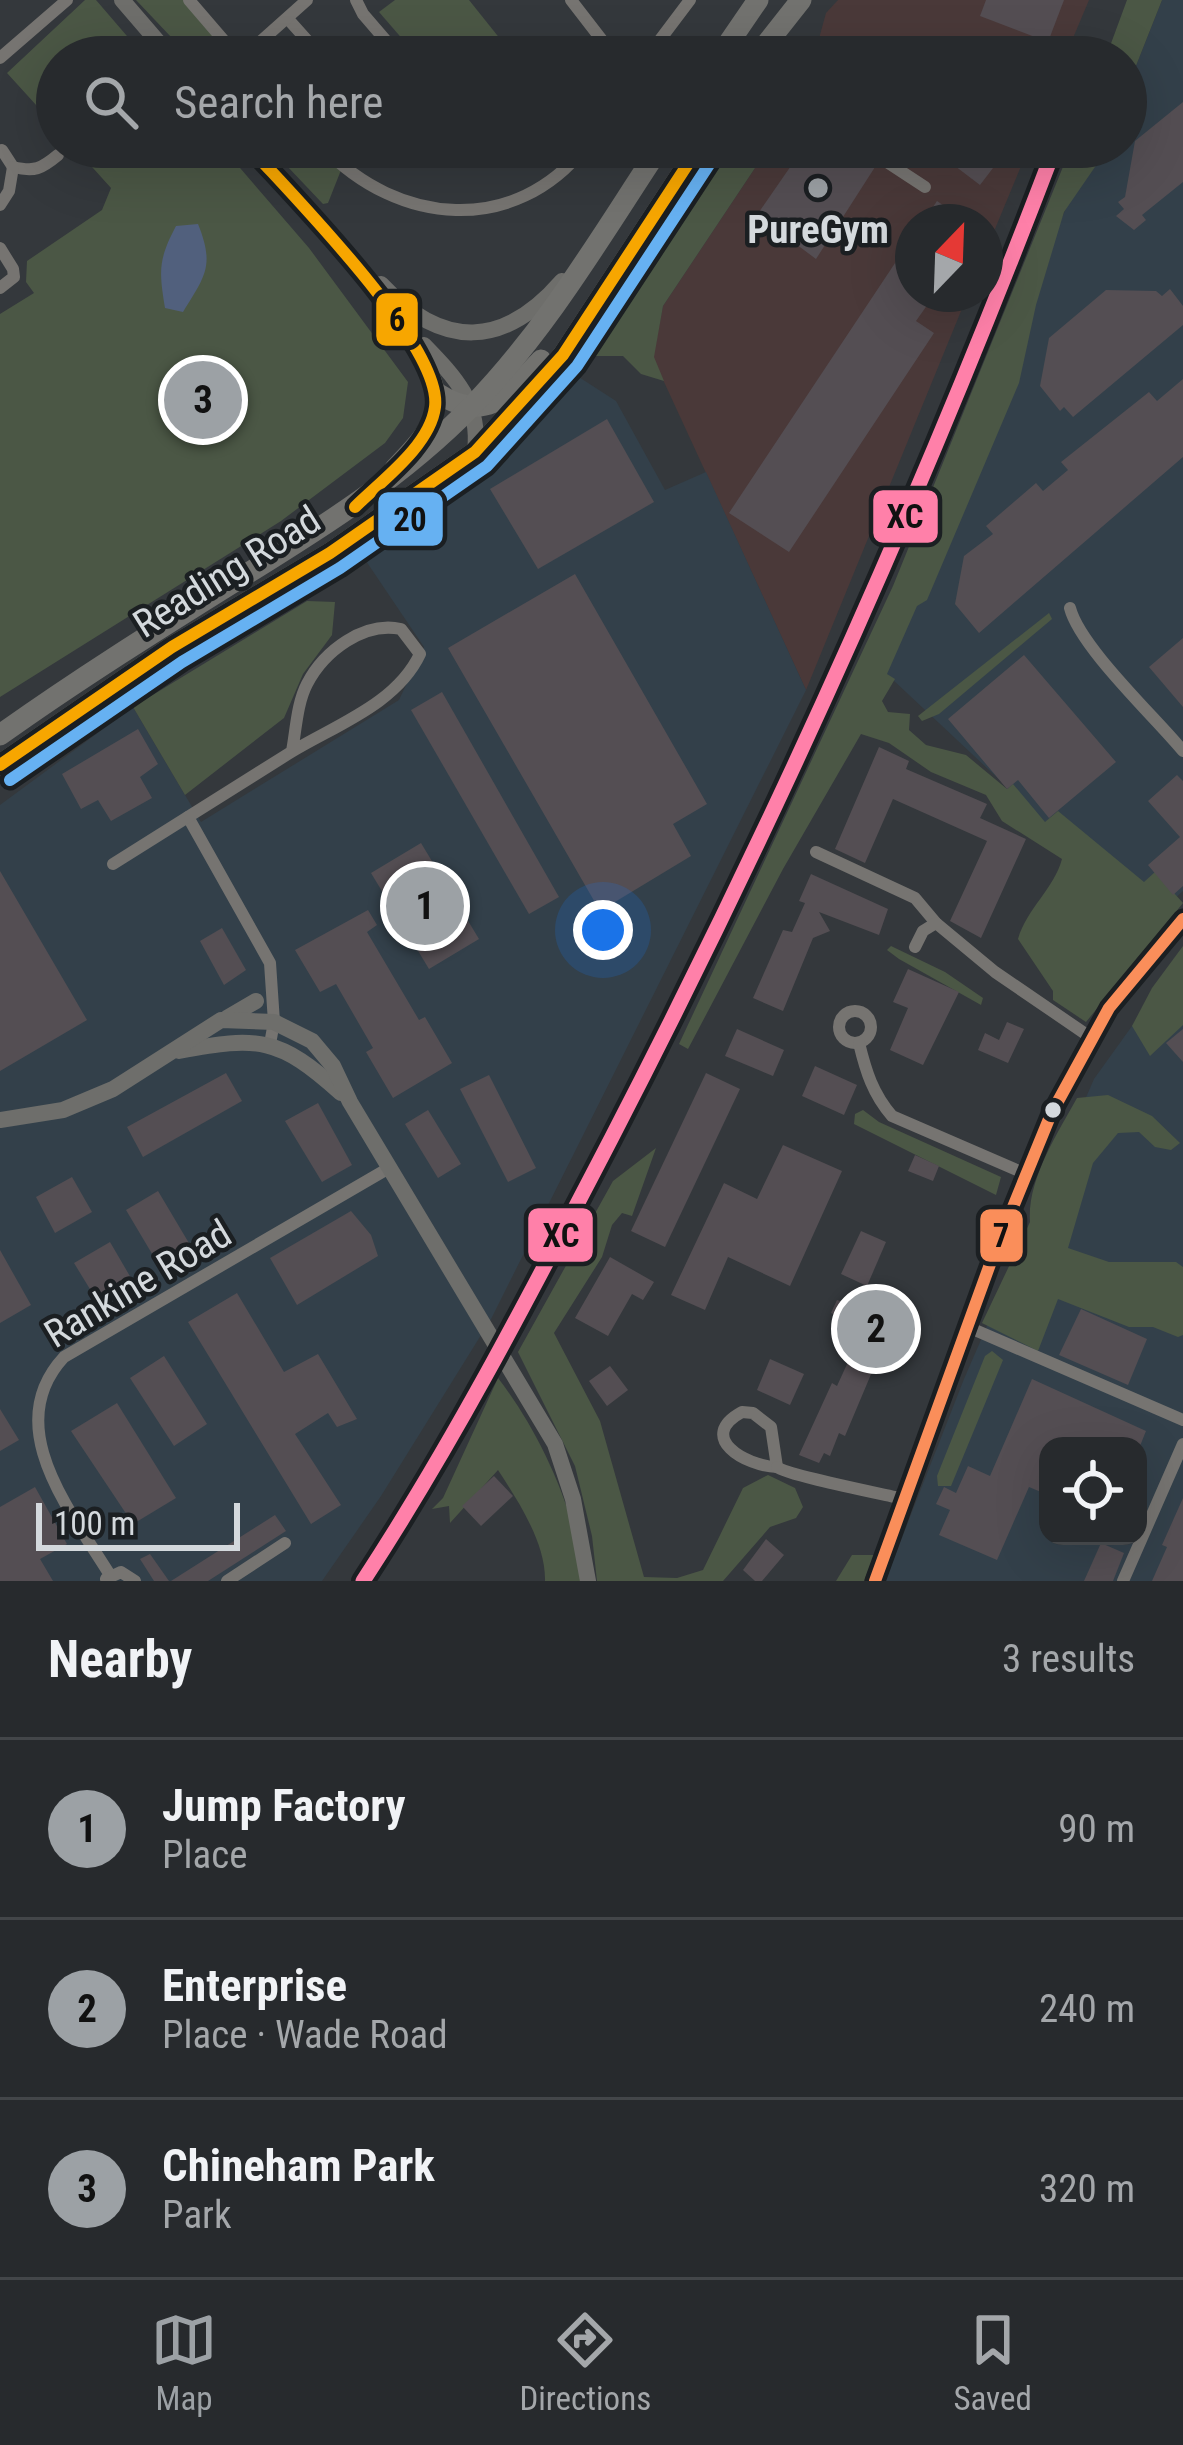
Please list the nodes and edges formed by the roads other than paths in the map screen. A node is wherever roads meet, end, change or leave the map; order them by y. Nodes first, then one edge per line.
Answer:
1 (67, 0) edge
2 (122, 0) edge
3 (189, 0) edge
4 (356, 0) edge
5 (571, 0) edge
6 (690, 0) edge
7 (758, 0) edge
8 (801, 0) edge
9 (295, 7) edge
10 (0, 35) edge
11 (153, 36) edge
12 (221, 36) edge
13 (263, 36) edge
14 (311, 36) edge
15 (382, 36) edge
16 (599, 36) edge
17 (663, 36) edge
18 (733, 36) edge
19 (773, 36) edge
20 (12, 46) junction
21 (0, 58) edge
22 (2, 150) edge
23 (13, 167) junction
24 (42, 168) edge
25 (267, 168) edge
26 (350, 168) edge
27 (568, 168) edge
28 (646, 168) edge
29 (686, 168) edge
30 (896, 168) edge
31 (676, 185) junction
32 (925, 187) dead end
33 (0, 205) edge
34 (0, 248) edge
35 (339, 250) junction
36 (592, 251) junction
37 (0, 288) edge
38 (412, 336) junction
39 (437, 393) junction
40 (473, 405) junction
41 (475, 452) junction
42 (355, 507) junction
43 (1070, 608) dead end
44 (299, 714) junction
45 (324, 733) junction
46 (0, 735) edge
47 (292, 751) junction
48 (1183, 752) edge
49 (0, 764) edge
50 (188, 817) junction
51 (816, 852) dead end
52 (113, 865) dead end
53 (1183, 919) edge
54 (936, 923) junction
55 (915, 947) dead end
56 (268, 1015) junction
57 (1090, 1037) junction
58 (247, 1041) junction
59 (860, 1043) dead end
60 (270, 1044) junction
61 (173, 1052) junction
62 (350, 1102) junction
63 (0, 1120) edge
64 (389, 1168) junction
65 (1026, 1174) junction
66 (968, 1327) junction
67 (1183, 1420) edge
68 (1183, 1444) edge
69 (777, 1467) junction
70 (904, 1499) junction
71 (285, 1543) dead end
72 (107, 1578) edge
73 (135, 1581) edge
74 (227, 1581) edge
75 (588, 1581) edge
76 (875, 1581) edge
77 (1123, 1581) edge

1 - 20 street
2 - 11 street
3 - 12 street
4 - 15 street
5 - 16 street
6 - 17 street
7 - 18 highway
8 - 19 highway
9 - 13 street
9 - 14 street
10 - 20 street
20 - 21 street
22 - 23 street
23 - 24 street
23 - 33 street
25 - 35 street
26 - 27 street
28 - 36 highway, Reading Road
29 - 31 highway, Reading Road
30 - 32 street
31 - 40 highway
31 - 41 highway, Reading Road
34 - 37 street
35 - 36 street
35 - 38 street
36 - 40 highway, Reading Road
38 - 39 street
38 - 40 street
39 - 40 highway
39 - 42 street
40 - 41 street
40 - 42 highway, Reading Road
41 - 49 highway, Reading Road
42 - 46 highway, Reading Road
43 - 48 street
44 - 45 street
44 - 45 street
44 - 47 street
45 - 47 street
47 - 50 street
50 - 52 street
50 - 56 street
51 - 54 street
53 - 57 street
54 - 55 street
54 - 57 street
56 - 58 street
56 - 60 street
56 - 61 street
56 - 62 street
57 - 65 street
58 - 60 street
58 - 61 street
59 - 65 street
60 - 62 street
61 - 63 street
62 - 64 street
64 - 72 street, Rankine Road
64 - 75 street
65 - 66 street
66 - 67 street
66 - 70 street
68 - 77 street
69 - 69 street
69 - 70 street
70 - 76 street
71 - 74 street
72 - 73 street, Rankine Road

